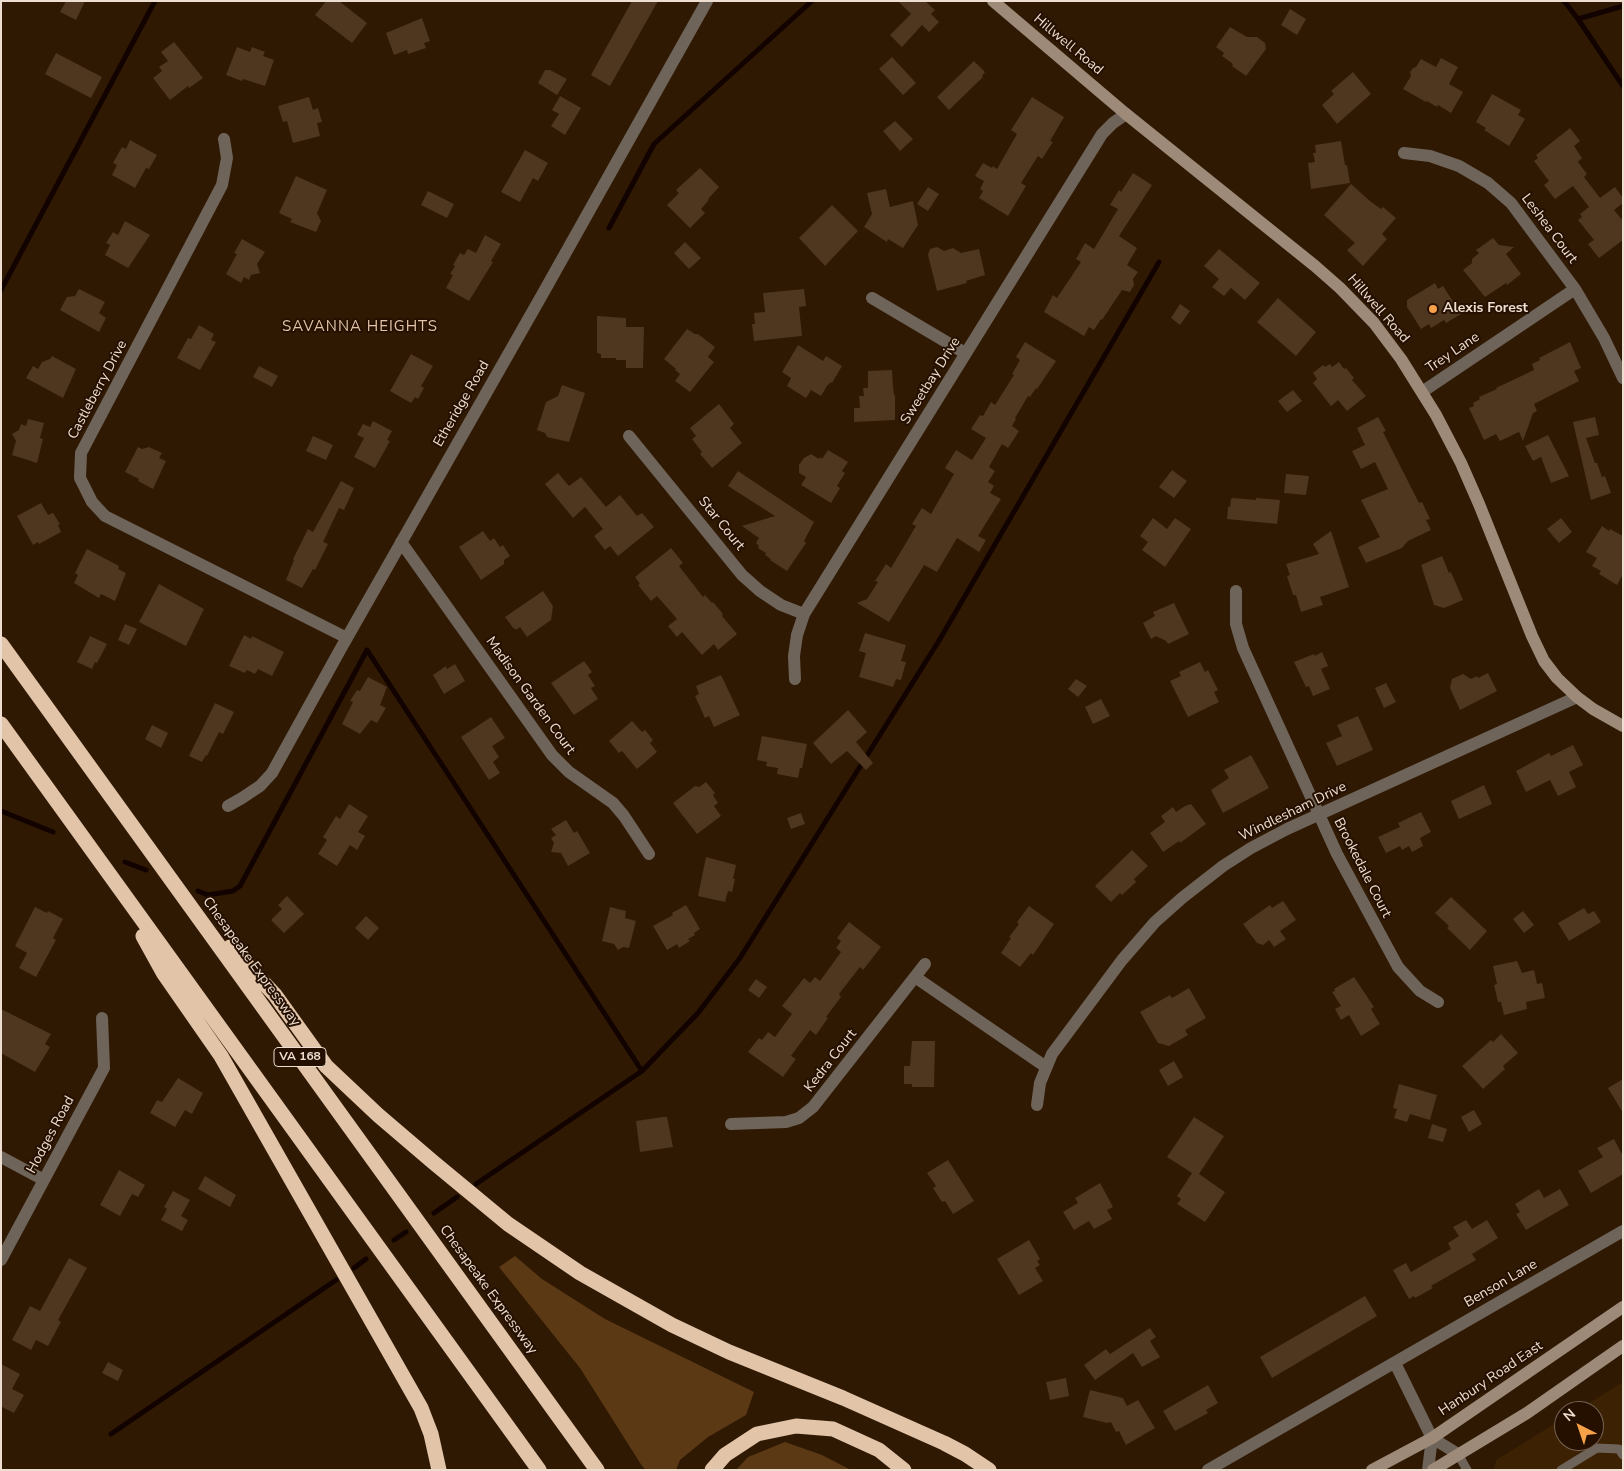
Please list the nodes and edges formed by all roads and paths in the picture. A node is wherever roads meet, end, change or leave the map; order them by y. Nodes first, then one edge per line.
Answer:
1 (707, 1) edge
2 (993, 1) edge
3 (1126, 114) junction
4 (224, 139) dead end
5 (1404, 153) dead end
6 (1575, 289) junction
7 (872, 298) dead end
8 (965, 353) junction
9 (1623, 378) edge
10 (1422, 392) junction
11 (629, 436) dead end
12 (401, 542) junction
13 (1236, 590) dead end
14 (804, 614) junction
15 (347, 638) junction
16 (1, 644) edge
17 (795, 679) dead end
18 (1577, 697) junction
19 (1, 724) edge
20 (1623, 726) edge
21 (228, 806) dead end
22 (1319, 814) junction
23 (649, 854) dead end
24 (106, 871) junction
25 (191, 906) junction
26 (925, 964) dead end
27 (915, 977) junction
28 (1438, 1002) dead end
29 (102, 1018) dead end
30 (1046, 1068) junction
31 (1037, 1105) dead end
32 (731, 1124) dead end
33 (1, 1157) edge
34 (44, 1180) junction
35 (1623, 1231) edge
36 (1, 1260) edge
37 (1623, 1308) edge
38 (1623, 1346) edge
39 (1395, 1363) junction
40 (1432, 1438) junction
41 (1458, 1454) junction
42 (1623, 1455) edge
43 (439, 1470) edge
44 (538, 1470) edge
45 (597, 1470) edge
46 (712, 1470) edge
47 (904, 1470) edge
48 (989, 1470) edge
49 (1208, 1470) edge
50 (1372, 1470) edge
51 (1428, 1470) edge
52 (1433, 1470) edge
53 (1467, 1470) edge
54 (1561, 1470) edge

1 - 12 street, Etheridge Road
2 - 3 street, Hillwell Road
3 - 8 street, Sweetbay Drive
3 - 10 street, Hillwell Road
4 - 15 street, Castleberry Drive
5 - 6 street, Leshea Court
6 - 9 street, Leshea Court
6 - 10 street, Trey Lane
7 - 8 street
8 - 14 street, Sweetbay Drive
10 - 18 street, Hillwell Road
11 - 14 street, Star Court
12 - 15 street, Etheridge Road
12 - 23 street, Madison Garden Court
13 - 22 street, Brookedale Court
14 - 17 street, Sweetbay Drive
15 - 21 street, Etheridge Road
16 - 25 highway, Chesapeake Expressway / VA 168
18 - 20 street, Hillwell Road
18 - 22 street, Windlesham Drive
19 - 24 highway
22 - 28 street, Brookedale Court
22 - 30 street, Windlesham Drive
24 - 43 highway
24 - 44 highway
25 - 45 highway, Chesapeake Expressway / VA 168
25 - 48 highway
26 - 27 street, Kedra Court
27 - 30 street
27 - 32 street, Kedra Court
29 - 34 street, Hodges Road
30 - 31 street, Windlesham Drive
33 - 34 street
34 - 36 street, Hodges Road
35 - 39 street, Benson Lane
37 - 40 street, Hanbury Road East
38 - 41 street
39 - 40 street
39 - 49 street, Benson Lane
40 - 41 street
40 - 50 street, Hanbury Road East
40 - 51 street
41 - 52 street
41 - 53 lane
42 - 54 lane
46 - 47 highway

